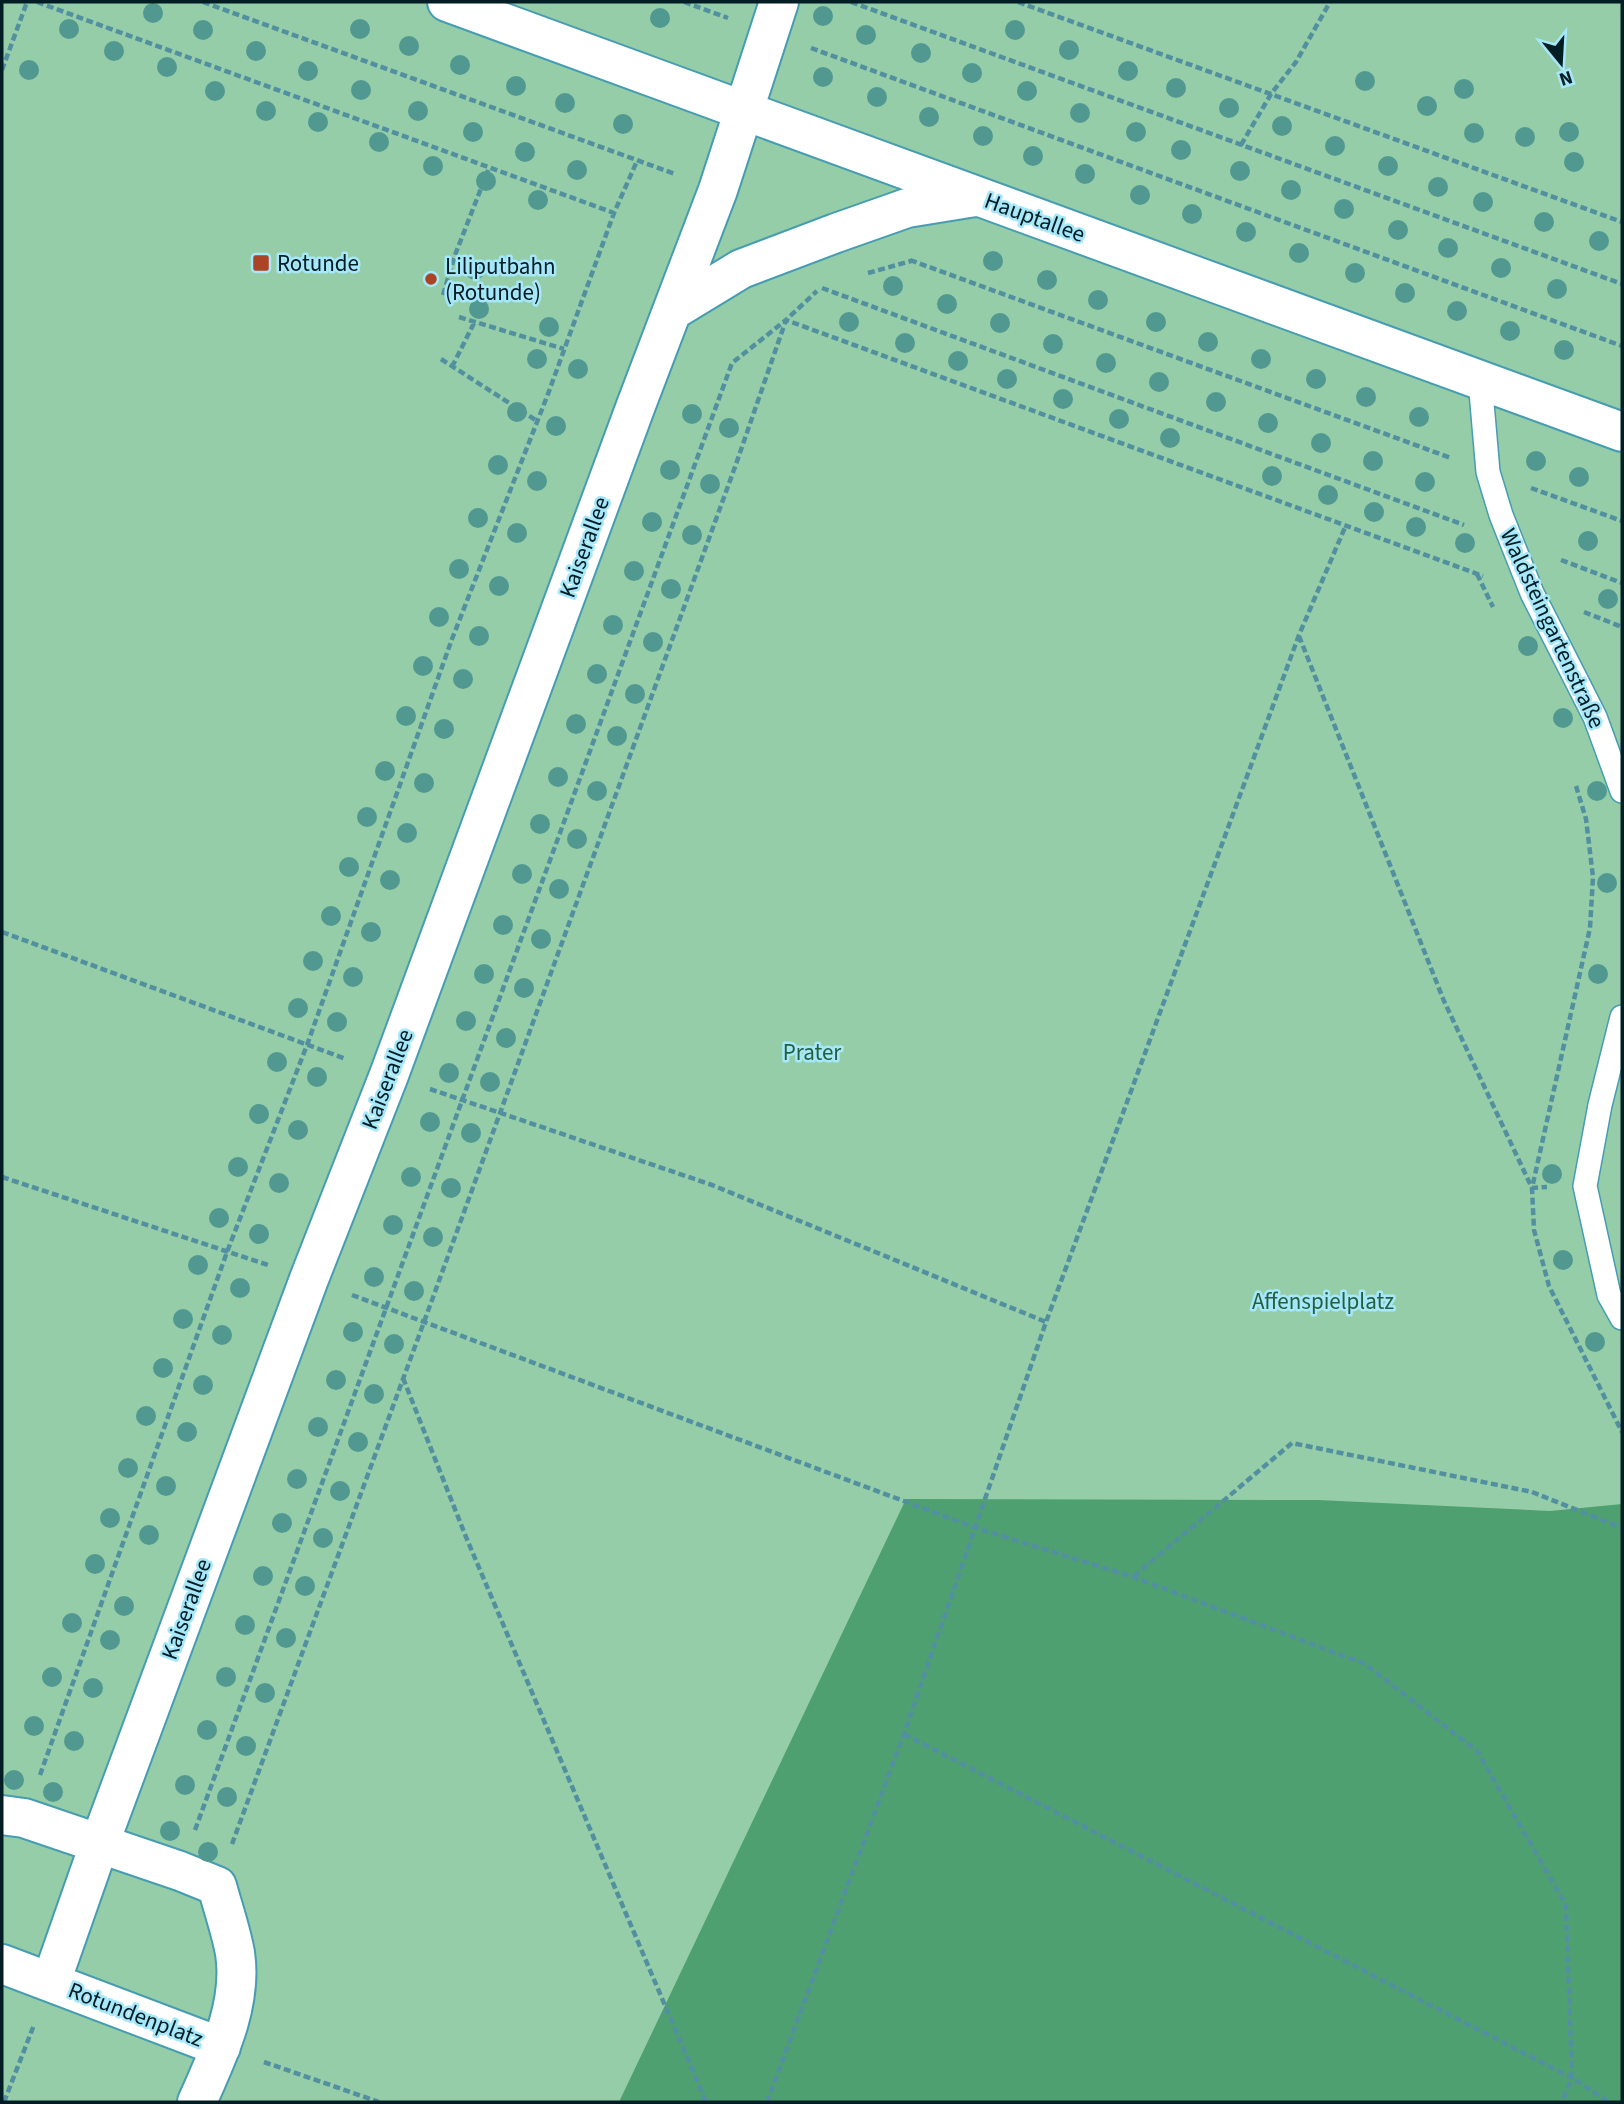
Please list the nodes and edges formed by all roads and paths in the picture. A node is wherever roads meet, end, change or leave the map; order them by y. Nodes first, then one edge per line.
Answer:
1 (27, 2) edge
2 (37, 2) edge
3 (202, 2) edge
4 (447, 2) edge
5 (684, 2) edge
6 (779, 2) edge
7 (851, 2) edge
8 (1018, 2) edge
9 (1330, 2) edge
10 (721, 15) dead end
11 (822, 52) dead end
12 (2, 71) edge
13 (1271, 94) junction
14 (743, 110) junction
15 (1241, 145) junction
16 (637, 161) junction
17 (489, 168) junction
18 (718, 190) junction
19 (978, 196) junction
20 (614, 213) junction
21 (1622, 222) edge
22 (836, 233) junction
23 (911, 261) junction
24 (860, 276) dead end
25 (834, 284) dead end
26 (1622, 284) edge
27 (821, 287) junction
28 (443, 295) dead end
29 (672, 311) junction
30 (459, 317) dead end
31 (786, 320) junction
32 (474, 323) junction
33 (1622, 346) edge
34 (564, 349) junction
35 (441, 359) dead end
36 (452, 367) junction
37 (1480, 380) junction
38 (537, 421) junction
39 (1622, 432) edge
40 (1488, 472) junction
41 (1622, 521) edge
42 (1346, 525) junction
43 (1513, 543) junction
44 (1476, 573) junction
45 (1622, 583) edge
46 (1532, 593) junction
47 (1494, 609) dead end
48 (1622, 626) edge
49 (1298, 635) junction
50 (1574, 779) dead end
51 (1622, 791) edge
52 (2, 932) edge
53 (1622, 1017) edge
54 (307, 1045) junction
55 (389, 1075) junction
56 (462, 1100) junction
57 (500, 1113) junction
58 (2, 1177) edge
59 (1532, 1188) junction
60 (227, 1252) junction
61 (309, 1279) junction
62 (386, 1308) junction
63 (1622, 1318) edge
64 (424, 1322) junction
65 (1046, 1322) junction
66 (403, 1378) junction
67 (1622, 1432) edge
68 (976, 1528) junction
69 (1622, 1528) edge
70 (1133, 1577) junction
71 (904, 1734) junction
72 (13, 1817) edge
73 (99, 1845) junction
74 (180, 1871) junction
75 (217, 1886) junction
76 (2, 1964) edge
77 (51, 1982) junction
78 (221, 2046) junction
79 (1572, 2078) junction
80 (4, 2102) edge
81 (197, 2102) edge
82 (379, 2102) edge
83 (706, 2102) edge
84 (767, 2102) edge
85 (1562, 2102) edge
86 (1609, 2102) edge

1 - 12 path
2 - 17 path
3 - 16 path
4 - 14 street, Hauptallee
5 - 10 path
6 - 14 street, Kaiserallee
7 - 15 path
8 - 13 path
9 - 13 path
11 - 33 path
13 - 15 path
13 - 21 path
14 - 18 street, Kaiserallee
14 - 19 street, Hauptallee
15 - 26 path
16 - 18 path
16 - 20 path
17 - 20 path
17 - 28 path
18 - 29 street, Kaiserallee
19 - 22 street
19 - 37 street, Hauptallee
20 - 34 path
22 - 23 path
22 - 29 street
23 - 24 path
23 - 40 path
25 - 27 path
27 - 31 path
27 - 43 path
29 - 55 street, Kaiserallee
30 - 32 path
31 - 42 path
31 - 56 path
31 - 57 path
32 - 34 path
32 - 36 path
34 - 38 path
35 - 36 path
36 - 38 path
37 - 39 street, Hauptallee
37 - 40 lane, Waldsteingartenstraße
38 - 54 path
40 - 41 path
40 - 43 lane, Waldsteingartenstraße
42 - 44 path
42 - 49 path
43 - 45 path
43 - 46 lane, Waldsteingartenstraße
44 - 46 path
44 - 47 path
46 - 48 path
46 - 51 lane, Waldsteingartenstraße
49 - 59 path
49 - 65 path
50 - 59 path
52 - 54 path
53 - 63 lane
54 - 55 path
54 - 60 path
55 - 56 path
55 - 61 street, Kaiserallee
56 - 57 path
56 - 62 path
57 - 64 path
57 - 65 path
58 - 60 path
59 - 67 path
60 - 61 path
60 - 72 path
61 - 62 path
61 - 73 street, Kaiserallee
62 - 64 path
62 - 74 path
64 - 66 path
64 - 68 path
65 - 68 path
66 - 75 path
66 - 83 path
68 - 70 path
68 - 71 path
69 - 70 path
70 - 79 path
71 - 79 path
71 - 84 path
72 - 73 street
73 - 74 street
73 - 77 street, Rotundenplatz
74 - 75 street
75 - 78 street, Rotundenplatz
76 - 77 street, Rotundenplatz
77 - 78 street, Rotundenplatz
77 - 80 path
78 - 81 street, Rotundenplatz
78 - 82 path
79 - 85 path
79 - 86 path

